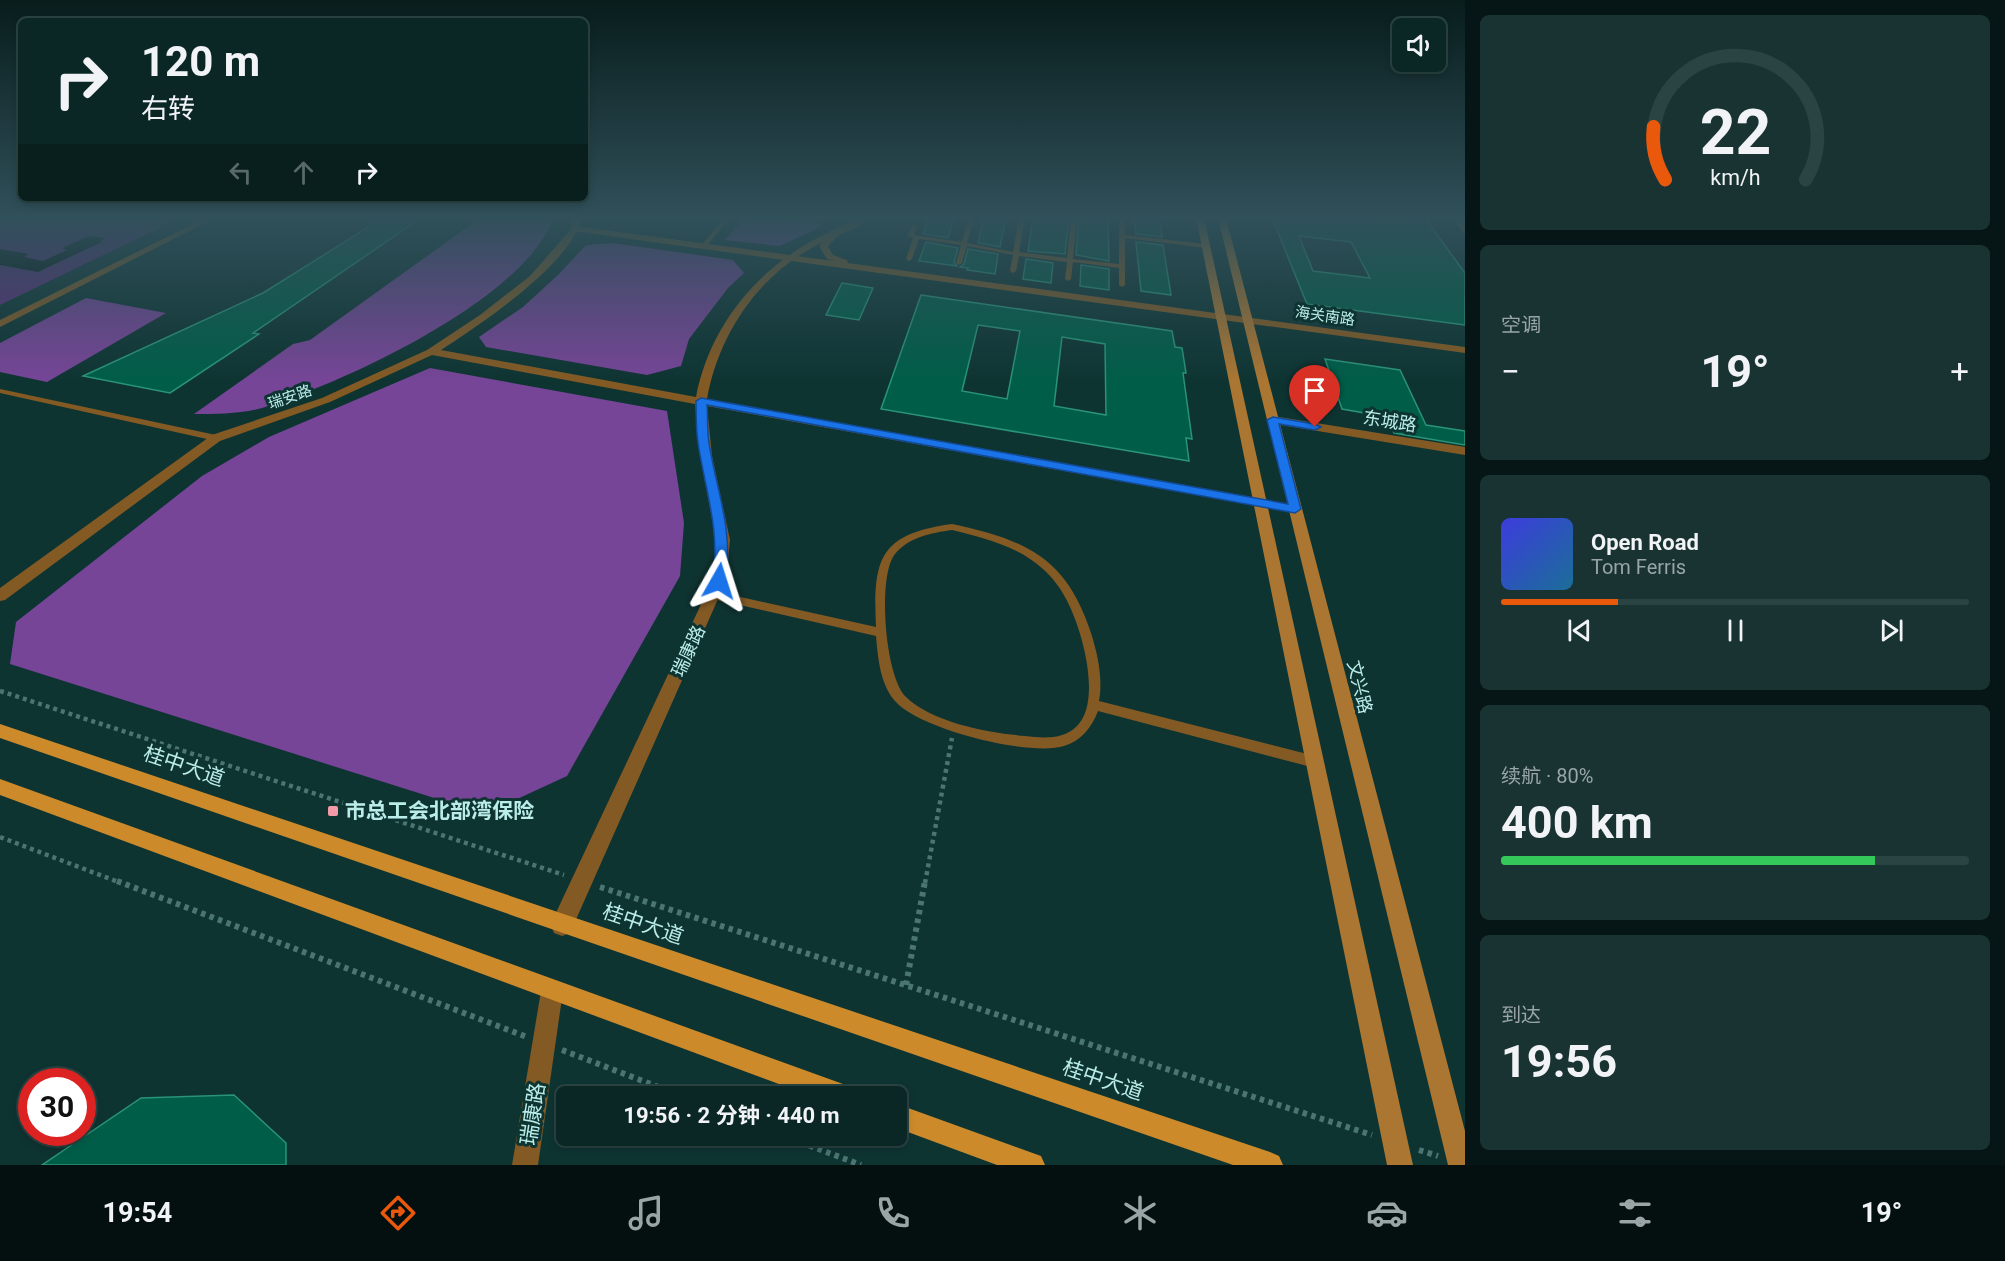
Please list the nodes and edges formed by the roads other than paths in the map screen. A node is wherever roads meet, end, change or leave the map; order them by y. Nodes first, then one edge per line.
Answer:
1 (103, 272) edge
2 (538, 272) edge
3 (774, 272) edge
4 (891, 272) edge
5 (1069, 272) edge
6 (1122, 272) edge
7 (1212, 272) edge
8 (1235, 272) edge
9 (1068, 279) dead end
10 (1122, 285) dead end
11 (1221, 317) junction
12 (1247, 320) junction
13 (0, 324) edge
14 (1465, 350) edge
15 (431, 352) junction
16 (0, 391) edge
17 (701, 401) junction
18 (1273, 420) junction
19 (216, 438) junction
20 (1465, 452) edge
21 (1260, 502) junction
22 (1295, 509) junction
23 (713, 595) junction
24 (0, 596) edge
25 (882, 633) junction
26 (1094, 705) junction
27 (0, 731) edge
28 (1315, 762) junction
29 (0, 787) edge
30 (562, 925) junction
31 (552, 991) junction
32 (815, 1086) edge
33 (907, 1120) edge
34 (525, 1165) edge
35 (1032, 1165) edge
36 (1270, 1165) edge
37 (1400, 1165) edge
38 (1461, 1165) edge

1 - 13 street
2 - 15 street, 瑞安路
3 - 17 street, 瑞康路
4 - 11 street, 海关南路
5 - 9 lane
6 - 10 lane
7 - 11 main road
8 - 12 main road, 文兴路
11 - 12 street, 海关南路
11 - 21 main road
12 - 14 street, 海关南路
12 - 18 main road, 文兴路
15 - 17 street
15 - 19 street, 瑞安路
16 - 19 lane
17 - 21 street
17 - 23 street, 瑞康路
18 - 20 street, 东城路
18 - 22 main road, 文兴路
19 - 24 street, 瑞安路
21 - 22 street
21 - 28 main road
22 - 38 main road, 文兴路
23 - 25 lane
23 - 30 street, 瑞康路
25 - 26 lane
25 - 26 lane
26 - 28 lane
27 - 30 main road, 桂中大道
28 - 37 main road
29 - 31 main road
30 - 36 main road, 桂中大道
31 - 32 main road
31 - 34 street, 瑞康路
33 - 35 main road

